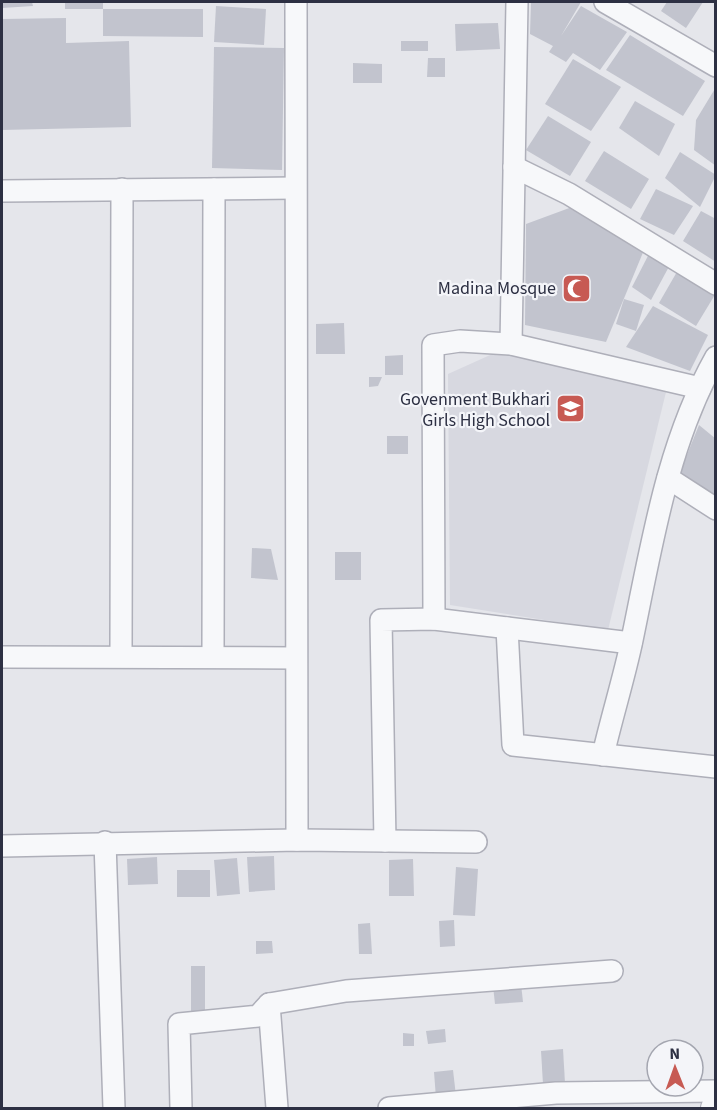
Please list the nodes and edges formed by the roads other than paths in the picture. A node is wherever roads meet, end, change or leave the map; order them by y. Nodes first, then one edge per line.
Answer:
1 (296, 2) edge
2 (517, 2) edge
3 (605, 2) edge
4 (716, 66) edge
5 (514, 167) junction
6 (296, 188) junction
7 (122, 189) junction
8 (214, 189) junction
9 (2, 191) edge
10 (716, 284) edge
11 (511, 344) junction
12 (714, 365) edge
13 (700, 388) junction
14 (668, 478) junction
15 (716, 509) edge
16 (434, 619) junction
17 (507, 628) junction
18 (632, 643) junction
19 (122, 656) junction
20 (2, 657) edge
21 (213, 657) junction
22 (296, 658) junction
23 (603, 754) junction
24 (716, 767) edge
25 (297, 840) junction
26 (386, 841) junction
27 (105, 842) junction
28 (476, 842) dead end
29 (2, 846) edge
30 (612, 971) dead end
31 (269, 1004) junction
32 (716, 1091) edge
33 (114, 1108) edge
34 (181, 1108) edge
35 (278, 1108) edge
36 (389, 1108) edge

1 - 6 street
2 - 5 street
3 - 4 street
5 - 10 street
5 - 11 street
6 - 8 street
6 - 22 street
7 - 8 street
7 - 9 street
7 - 19 street
8 - 21 street
11 - 13 street
11 - 16 street
12 - 13 street
13 - 14 street
14 - 15 street
14 - 18 street
16 - 17 street
16 - 26 street
17 - 18 street
17 - 23 street
18 - 23 street
19 - 20 street
19 - 21 street
21 - 22 street
22 - 25 street
23 - 24 street
25 - 26 street
25 - 27 street
26 - 28 street
27 - 29 street
27 - 33 street
30 - 31 street
31 - 34 street
31 - 35 street
32 - 36 street

